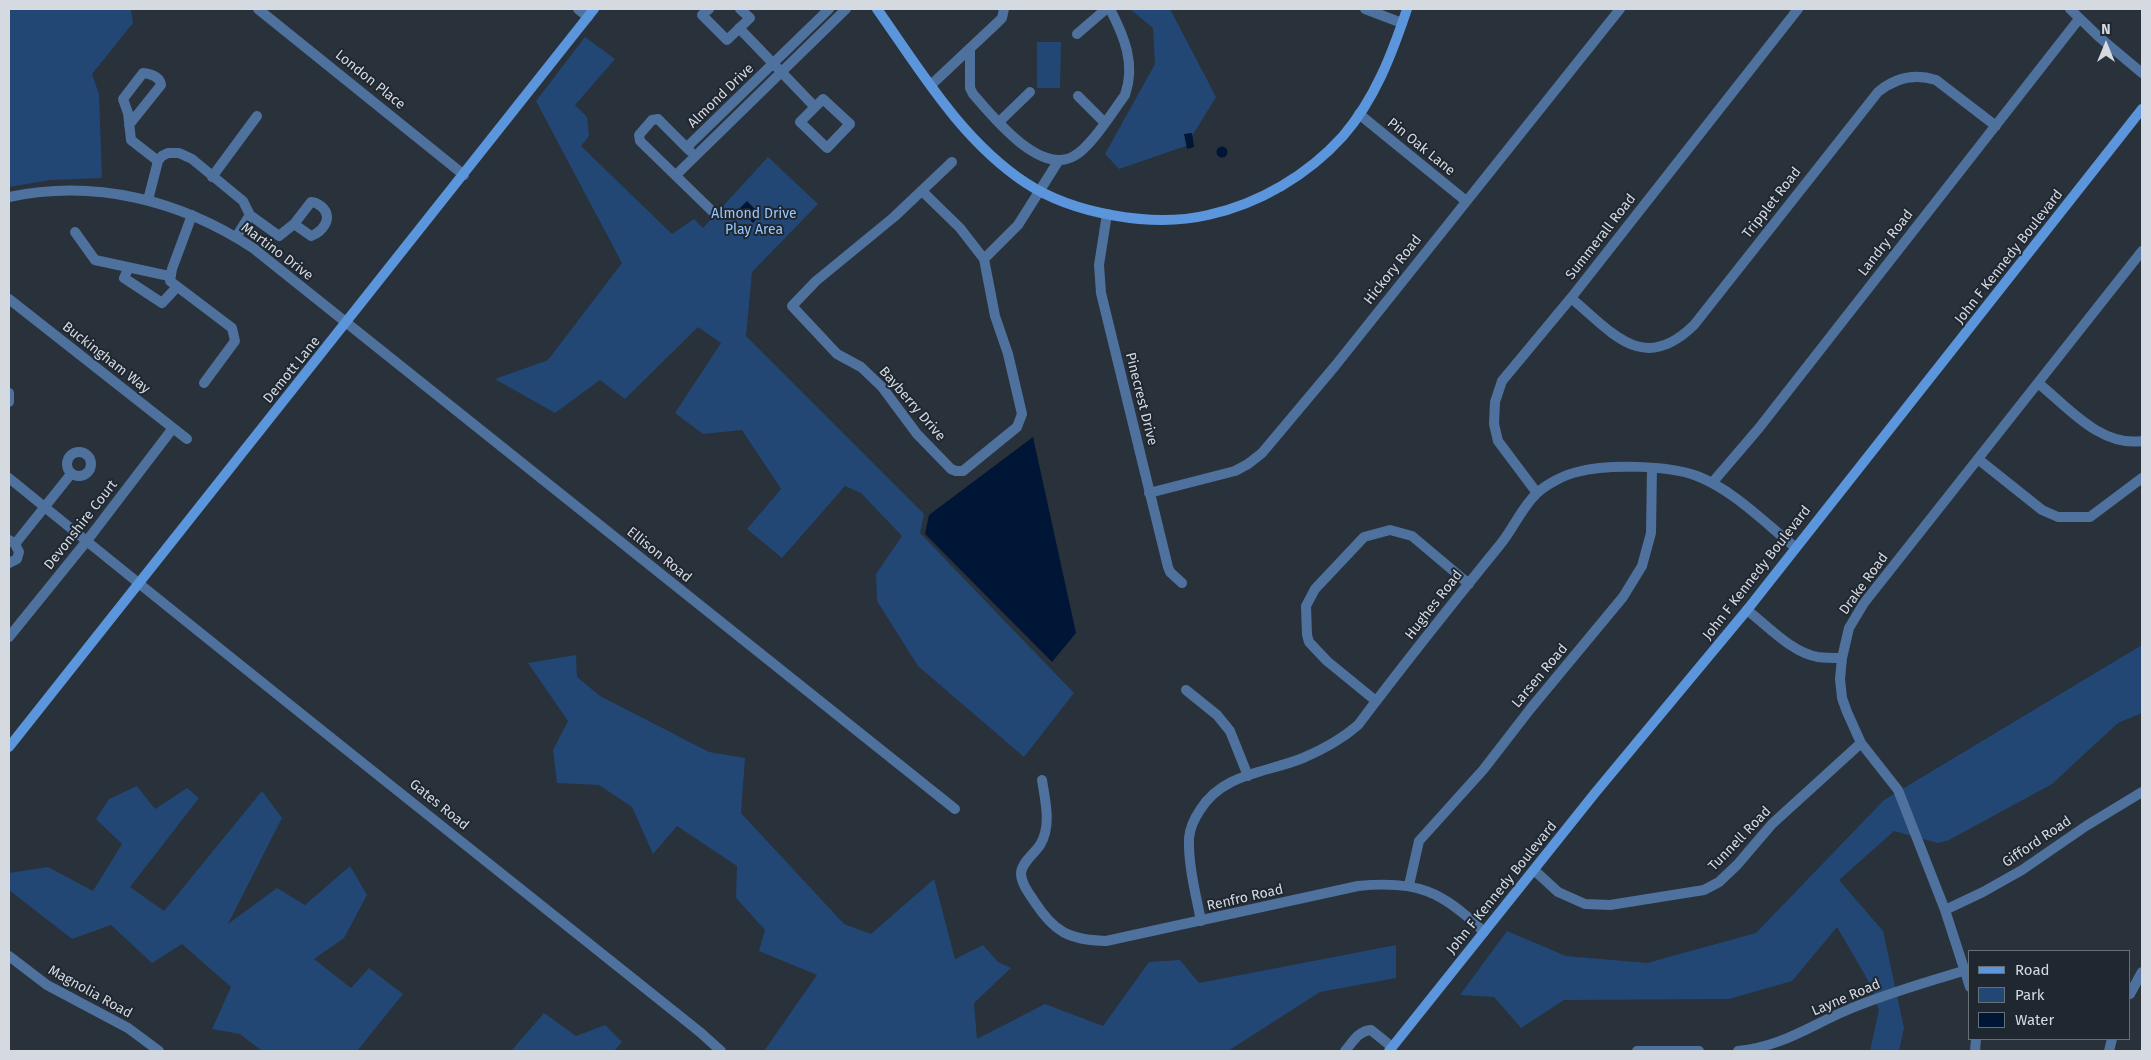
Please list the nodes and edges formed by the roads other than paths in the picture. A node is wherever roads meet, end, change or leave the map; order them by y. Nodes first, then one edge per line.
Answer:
1 (578, 9) edge
2 (709, 9) edge
3 (740, 9) edge
4 (829, 9) edge
5 (846, 9) edge
6 (877, 9) edge
7 (1004, 9) edge
8 (1106, 9) edge
9 (1110, 9) edge
10 (1365, 9) edge
11 (1407, 9) edge
12 (1620, 9) edge
13 (1798, 9) edge
14 (2070, 9) edge
15 (261, 10) edge
16 (591, 13) edge
17 (2079, 19) junction
18 (1402, 23) junction
19 (739, 28) junction
20 (1077, 34) dead end
21 (970, 48) junction
22 (773, 64) junction
23 (781, 72) junction
24 (2142, 73) edge
25 (931, 85) junction
26 (1030, 92) dead end
27 (1078, 96) dead end
28 (815, 107) junction
29 (2142, 109) edge
30 (1359, 114) junction
31 (257, 116) dead end
32 (999, 122) junction
33 (1105, 123) junction
34 (129, 125) junction
35 (1996, 126) junction
36 (687, 147) junction
37 (696, 156) junction
38 (1059, 160) junction
39 (158, 161) junction
40 (952, 162) dead end
41 (464, 175) junction
42 (676, 175) junction
43 (212, 177) junction
44 (1040, 190) junction
45 (922, 191) junction
46 (9, 197) edge
47 (148, 200) junction
48 (1466, 201) junction
49 (712, 211) dead end
50 (1107, 214) junction
51 (192, 215) junction
52 (250, 215) junction
53 (294, 224) dead end
54 (75, 232) dead end
55 (236, 237) junction
56 (2142, 251) edge
57 (984, 259) junction
58 (128, 268) junction
59 (169, 276) junction
60 (177, 287) junction
61 (1571, 298) junction
62 (9, 299) edge
63 (346, 323) junction
64 (204, 383) dead end
65 (2038, 383) junction
66 (9, 393) edge
67 (9, 402) edge
68 (173, 428) junction
69 (186, 440) dead end
70 (2142, 441) edge
71 (1978, 459) junction
72 (1652, 468) junction
73 (71, 474) dead end
74 (9, 478) edge
75 (2142, 478) edge
76 (1712, 483) junction
77 (1150, 493) junction
78 (1537, 493) junction
79 (44, 507) junction
80 (12, 542) edge
81 (86, 542) junction
82 (1795, 547) junction
83 (9, 564) edge
84 (1182, 583) dead end
85 (138, 584) junction
86 (1469, 584) junction
87 (1747, 610) junction
88 (9, 637) edge
89 (1842, 658) junction
90 (1186, 690) dead end
91 (1376, 701) junction
92 (1861, 743) junction
93 (9, 747) edge
94 (1248, 776) junction
95 (1042, 780) dead end
96 (2142, 792) edge
97 (955, 809) dead end
98 (1534, 870) junction
99 (1409, 885) junction
100 (1944, 910) junction
101 (1201, 921) junction
102 (1484, 932) junction
103 (9, 956) edge
104 (1966, 970) junction
105 (2142, 972) edge
106 (1968, 978) edge
107 (2131, 992) edge
108 (1775, 1048) edge
109 (1391, 1049) edge
110 (159, 1051) edge
111 (721, 1051) edge
112 (1345, 1051) edge
113 (1637, 1051) edge
114 (1699, 1051) edge
115 (1738, 1051) edge

1 - 16 street
2 - 19 street
3 - 19 street
4 - 22 street, Almond Drive
5 - 23 street, Almond Drive
6 - 25 street
7 - 21 street
8 - 20 street
9 - 33 street
10 - 18 street
11 - 18 street
12 - 48 street, Hickory Road
13 - 61 street, Summerall Road
14 - 17 street
15 - 41 street, London Place
16 - 41 street, Demott Lane
17 - 24 street
17 - 35 street, Landry Road
18 - 30 street
19 - 22 street, Almond Drive
21 - 25 street
21 - 32 street
22 - 23 street, Almond Drive
22 - 36 street, Almond Drive
23 - 28 street, Almond Drive
23 - 37 street, Almond Drive
25 - 44 street
26 - 32 street
27 - 33 street
28 - 28 street
29 - 82 street, John F Kennedy Boulevard
30 - 48 street, Pin Oak Lane
30 - 50 street
31 - 43 street
32 - 38 street
33 - 38 street
34 - 34 street
34 - 39 street
35 - 61 street, Tripplet Road
35 - 76 street, Landry Road
36 - 37 street, Almond Drive
36 - 42 street, Almond Drive
37 - 42 street, Almond Drive
38 - 44 street
39 - 43 street
39 - 47 street
40 - 45 street
41 - 63 street, Demott Lane
42 - 49 street, Almond Drive
43 - 52 street
44 - 50 street
44 - 57 street
45 - 57 street, Bayberry Drive
45 - 57 street, Bayberry Drive
46 - 47 street, Martino Drive
47 - 51 street, Martino Drive
48 - 77 street, Hickory Road
50 - 77 street, Pinecrest Drive
51 - 55 street, Martino Drive
51 - 59 street
52 - 53 street
52 - 55 street
54 - 58 street
55 - 63 street, Martino Drive
56 - 65 street, Drake Road
58 - 59 street
58 - 60 street
59 - 60 street
60 - 64 street
61 - 78 street, Summerall Road
62 - 68 street, Buckingham Way
63 - 85 street, Demott Lane
63 - 97 street, Ellison Road
65 - 70 street
65 - 71 street, Drake Road
66 - 67 street
68 - 69 street, Buckingham Way
68 - 81 street, Devonshire Court
71 - 75 street
71 - 89 street, Drake Road
72 - 76 street, Hughes Road
72 - 78 street, Hughes Road
72 - 99 street, Larsen Road
73 - 79 street
74 - 79 street, Gates Road
76 - 82 street, Hughes Road
77 - 84 street, Pinecrest Drive
78 - 86 street, Hughes Road
79 - 80 street
79 - 81 street, Gates Road
80 - 83 street
81 - 85 street, Gates Road
81 - 88 street, Devonshire Court
82 - 87 street, John F Kennedy Boulevard
85 - 93 street, Demott Lane
85 - 111 street, Gates Road
86 - 91 street, Hughes Road
86 - 91 street
87 - 89 street
87 - 98 street, John F Kennedy Boulevard
89 - 92 street, Drake Road
90 - 94 street
91 - 94 street, Hughes Road
92 - 98 street, Tunnell Road
92 - 100 street, Drake Road
94 - 101 street, Hughes Road
95 - 101 street, Renfro Road
96 - 100 street, Gifford Road
98 - 102 street, John F Kennedy Boulevard
99 - 101 street, Renfro Road
99 - 102 street, Renfro Road
100 - 104 street, Drake Road
102 - 109 street, John F Kennedy Boulevard
103 - 110 street, Magnolia Road
104 - 106 street, Drake Road
104 - 108 street, Layne Road
105 - 107 street
108 - 115 street, Layne Road
109 - 112 street
113 - 114 street

